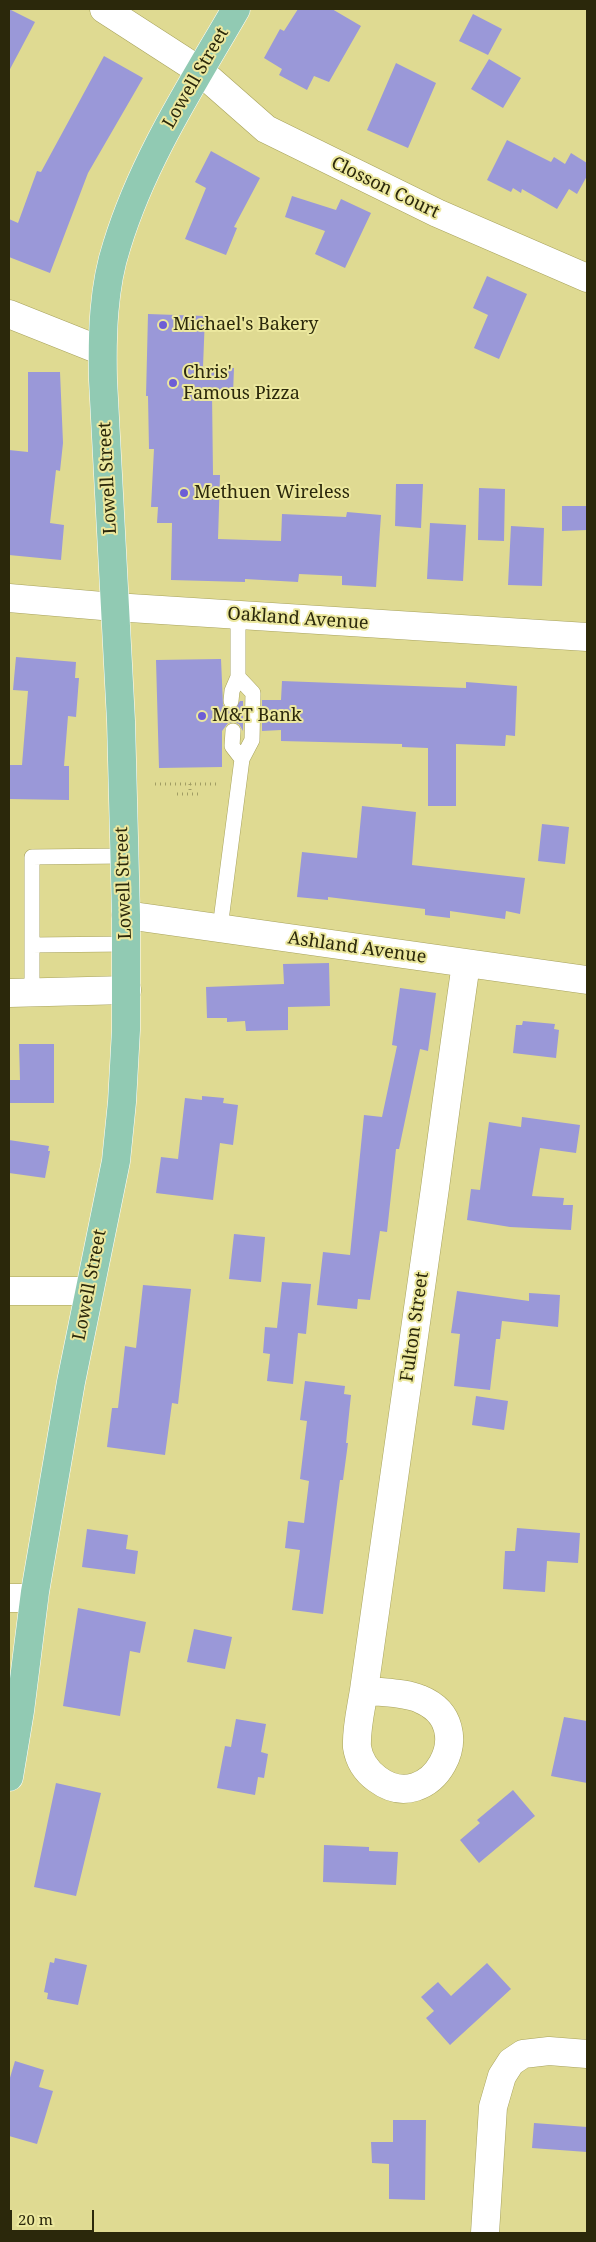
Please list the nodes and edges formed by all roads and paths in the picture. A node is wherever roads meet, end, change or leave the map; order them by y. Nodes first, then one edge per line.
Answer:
1 (104, 9) edge
2 (236, 9) edge
3 (200, 71) junction
4 (587, 278) edge
5 (9, 314) edge
6 (102, 351) junction
7 (9, 598) edge
8 (114, 607) junction
9 (238, 615) junction
10 (587, 637) edge
11 (238, 677) junction
12 (231, 701) dead end
13 (233, 731) dead end
14 (242, 759) junction
15 (155, 784) dead end
16 (190, 784) junction
17 (217, 784) dead end
18 (177, 794) dead end
19 (190, 794) junction
20 (202, 794) dead end
21 (123, 856) junction
22 (126, 915) junction
23 (220, 928) junction
24 (126, 944) junction
25 (32, 945) junction
26 (466, 964) junction
27 (587, 980) edge
28 (127, 990) junction
29 (20, 993) edge
30 (9, 1291) edge
31 (89, 1291) junction
32 (22, 1598) edge
33 (364, 1690) dead end
34 (9, 1777) edge
35 (587, 2054) edge
36 (485, 2233) edge

1 - 3 street, Closson Court
2 - 3 main road, Lowell Street
3 - 4 street, Closson Court
3 - 6 main road, Lowell Street
5 - 6 street
6 - 8 main road, Lowell Street
7 - 8 street, Oakland Avenue
8 - 9 street, Oakland Avenue
8 - 21 main road, Lowell Street
9 - 10 street, Oakland Avenue
9 - 11 lane
11 - 12 lane
11 - 14 lane
13 - 14 lane
14 - 23 lane
15 - 16 path
16 - 17 path
16 - 19 path
18 - 19 path
19 - 20 path
21 - 22 main road, Lowell Street
21 - 25 lane
22 - 23 street, Ashland Avenue
22 - 24 main road, Lowell Street
23 - 26 street, Ashland Avenue
24 - 25 lane
24 - 28 main road, Lowell Street
25 - 29 lane
26 - 27 street, Ashland Avenue
26 - 33 street, Fulton Street
28 - 29 street
28 - 31 main road, Lowell Street
30 - 31 street
31 - 32 main road, Lowell Street
32 - 34 main road, Lowell Street
35 - 36 street

